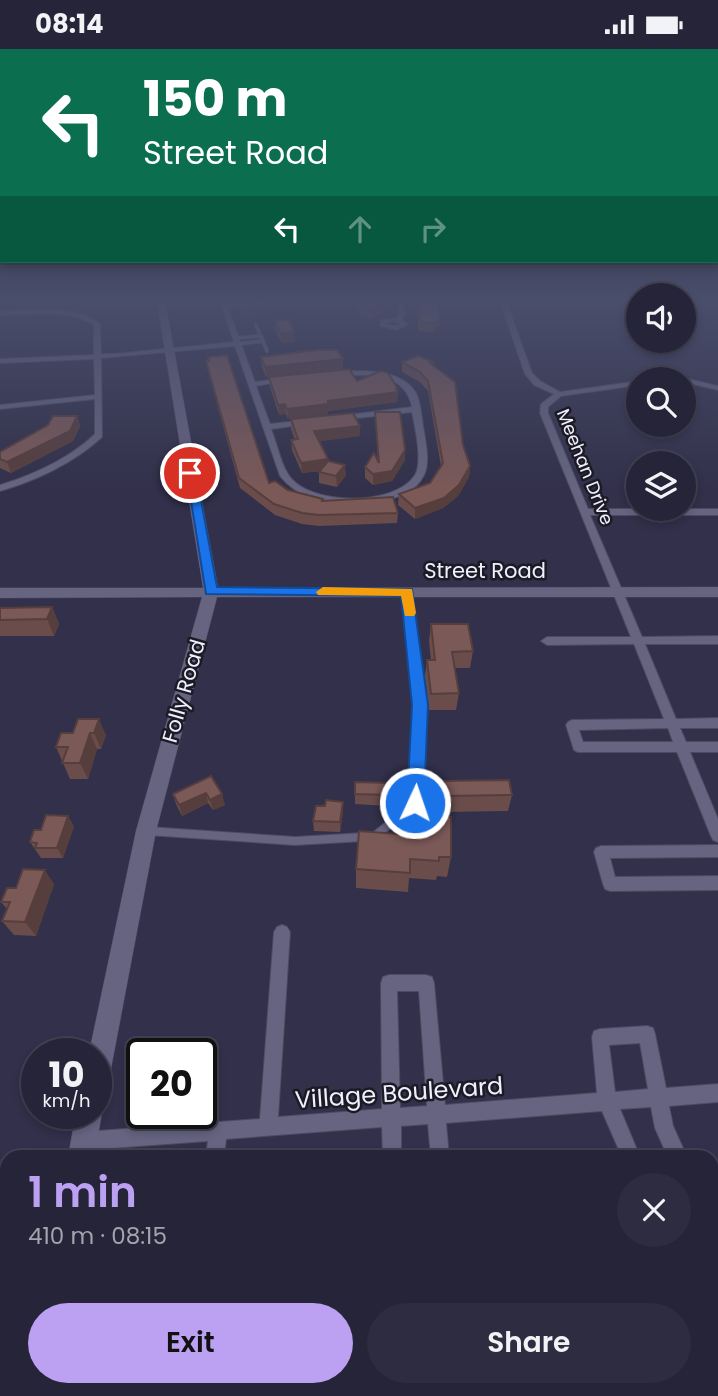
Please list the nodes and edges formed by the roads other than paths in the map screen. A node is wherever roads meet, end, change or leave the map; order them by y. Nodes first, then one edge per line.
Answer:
1 (97, 364) edge
2 (170, 364) edge
3 (245, 364) edge
4 (525, 364) edge
5 (335, 375) edge
6 (293, 380) edge
7 (696, 383) edge
8 (252, 384) junction
9 (626, 385) edge
10 (718, 388) edge
11 (559, 394) junction
12 (97, 397) junction
13 (0, 407) edge
14 (415, 409) junction
15 (334, 419) edge
16 (320, 421) edge
17 (266, 427) junction
18 (0, 488) edge
19 (585, 512) junction
20 (718, 512) edge
21 (211, 591) junction
22 (407, 592) junction
23 (718, 592) edge
24 (0, 593) edge
25 (619, 593) junction
26 (638, 640) junction
27 (718, 640) edge
28 (547, 641) dead end
29 (672, 723) junction
30 (718, 723) edge
31 (681, 746) junction
32 (718, 747) edge
33 (146, 831) junction
34 (718, 836) edge
35 (718, 851) edge
36 (718, 883) edge
37 (282, 932) dead end
38 (104, 1038) edge
39 (718, 1093) edge
40 (658, 1097) junction
41 (607, 1101) junction
42 (436, 1114) junction
43 (390, 1118) junction
44 (268, 1127) junction
45 (86, 1129) edge
46 (218, 1131) junction
47 (82, 1149) edge
48 (216, 1150) edge
49 (392, 1150) edge
50 (439, 1150) edge
51 (628, 1150) edge
52 (675, 1150) edge

1 - 12 street
2 - 21 street, Folly Road
3 - 8 street
4 - 11 street
5 - 14 street
6 - 8 street
7 - 10 street
8 - 17 street
9 - 11 street, Meehan Drive
11 - 19 street, Meehan Drive
12 - 13 street
12 - 18 street
14 - 15 street
14 - 17 street
16 - 17 street
19 - 20 street
19 - 25 street, Meehan Drive
21 - 22 street, Street Road
21 - 24 street, Street Road
21 - 33 street, Folly Road
22 - 25 street, Street Road
22 - 33 lane
23 - 25 street, Street Road
25 - 26 street
26 - 27 street
26 - 28 street
26 - 29 street
29 - 30 street
29 - 31 street
29 - 31 street
31 - 32 street
31 - 34 street
33 - 38 street, Folly Road
35 - 36 street
37 - 44 street
39 - 40 street, Village Boulevard
40 - 41 street, Village Boulevard
40 - 41 street
40 - 52 street
41 - 42 street, Village Boulevard
41 - 51 street
42 - 43 street, Village Boulevard
42 - 43 street
42 - 50 street
43 - 44 street, Village Boulevard
43 - 49 street
44 - 46 street, Village Boulevard
45 - 47 street
46 - 47 street, Village Boulevard
46 - 48 street

